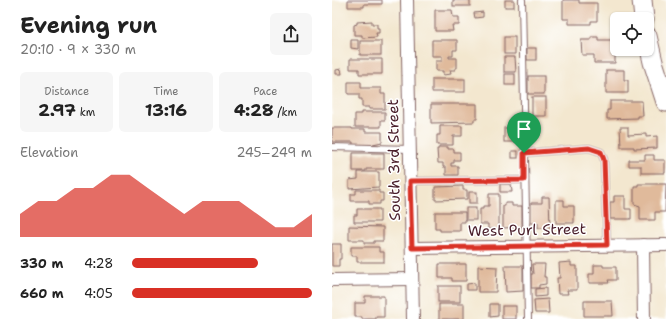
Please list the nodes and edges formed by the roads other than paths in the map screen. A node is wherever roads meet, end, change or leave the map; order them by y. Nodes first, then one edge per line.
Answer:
1 (407, 0) edge
2 (522, 0) edge
3 (642, 0) edge
4 (643, 12) edge
5 (653, 56) edge
6 (664, 93) edge
7 (332, 147) edge
8 (410, 149) junction
9 (524, 153) junction
10 (524, 180) junction
11 (410, 181) junction
12 (607, 245) junction
13 (643, 245) junction
14 (666, 245) edge
15 (526, 247) junction
16 (412, 248) junction
17 (412, 279) junction
18 (332, 280) edge
19 (413, 319) edge
20 (528, 319) edge
21 (644, 319) edge

1 - 8 street, South 3rd Street
2 - 9 lane
3 - 4 main road
5 - 6 main road
7 - 8 lane
8 - 11 street, South 3rd Street
9 - 10 lane
9 - 12 lane
10 - 11 lane
10 - 15 lane
11 - 16 street, South 3rd Street
12 - 13 street, West Purl Street
12 - 15 street, West Purl Street
13 - 14 street, West Purl Street
13 - 21 street
15 - 16 street, West Purl Street
15 - 20 lane
16 - 17 street, South 3rd Street
17 - 18 street
17 - 19 street, South 3rd Street

